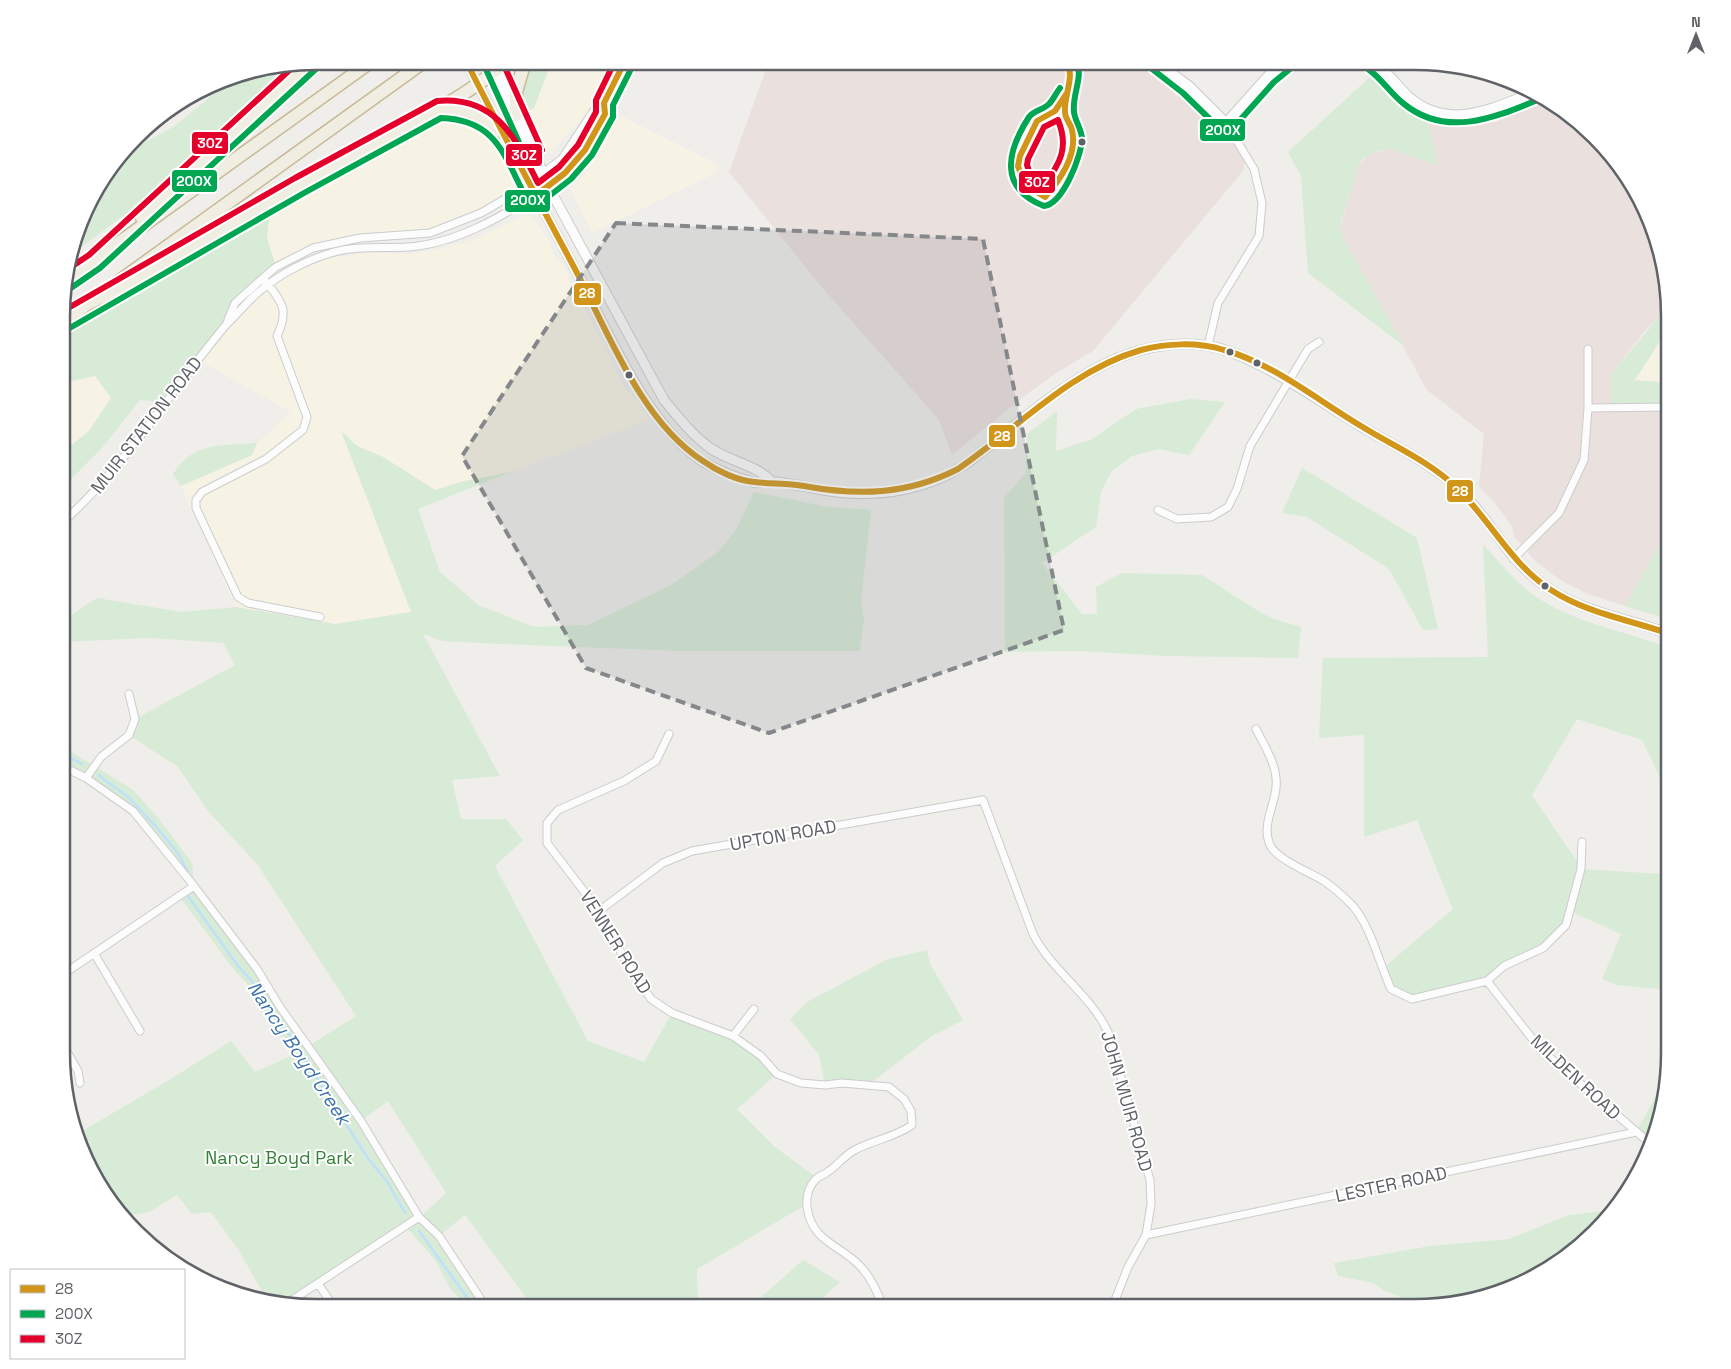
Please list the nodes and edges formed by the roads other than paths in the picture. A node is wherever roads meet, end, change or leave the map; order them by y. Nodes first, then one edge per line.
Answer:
1 (360, 70) edge
2 (412, 70) edge
3 (470, 70) edge
4 (491, 70) edge
5 (496, 70) edge
6 (522, 70) edge
7 (620, 70) edge
8 (1168, 70) edge
9 (1275, 70) edge
10 (1382, 70) edge
11 (302, 71) edge
12 (478, 86) junction
13 (1525, 96) edge
14 (604, 103) junction
15 (440, 109) junction
16 (516, 115) junction
17 (1226, 123) junction
18 (500, 131) junction
19 (543, 175) junction
20 (529, 185) junction
21 (549, 186) junction
22 (535, 196) junction
23 (94, 262) junction
24 (73, 277) edge
25 (263, 278) junction
26 (268, 285) junction
27 (87, 304) junction
28 (70, 317) edge
29 (226, 325) junction
30 (1319, 342) dead end
31 (1208, 346) junction
32 (1588, 349) dead end
33 (1287, 382) junction
34 (1661, 407) edge
35 (1588, 408) junction
36 (771, 481) junction
37 (1158, 510) dead end
38 (70, 516) edge
39 (1513, 559) junction
40 (320, 617) dead end
41 (1661, 631) edge
42 (129, 694) dead end
43 (1256, 729) dead end
44 (669, 734) dead end
45 (70, 770) edge
46 (86, 778) junction
47 (983, 800) joint
48 (1582, 842) dead end
49 (194, 886) junction
50 (599, 911) junction
51 (94, 953) junction
52 (70, 970) edge
53 (1486, 981) junction
54 (754, 1009) dead end
55 (140, 1031) dead end
56 (733, 1036) junction
57 (70, 1057) edge
58 (80, 1083) dead end
59 (1636, 1132) junction
60 (1645, 1139) edge
61 (420, 1217) junction
62 (1146, 1235) junction
63 (319, 1285) junction
64 (297, 1298) edge
65 (329, 1299) edge
66 (481, 1299) edge
67 (880, 1299) edge
68 (1116, 1299) edge

1 - 23 highway
2 - 27 highway
3 - 12 street
4 - 12 highway
5 - 16 street
6 - 16 highway
7 - 14 street
8 - 17 street
9 - 17 street
10 - 13 street
11 - 23 highway
12 - 15 highway
12 - 18 street
14 - 19 street
14 - 21 street
15 - 18 highway
15 - 27 highway
16 - 19 street
17 - 31 street
18 - 20 street
19 - 20 street
19 - 21 street
20 - 22 street
20 - 25 street, MUIR STATION ROAD
21 - 22 street
21 - 36 street
22 - 26 street, MUIR STATION ROAD
22 - 36 street
23 - 24 highway
25 - 26 street
25 - 29 street, MUIR STATION ROAD
26 - 29 street, MUIR STATION ROAD
26 - 40 street
27 - 28 highway
29 - 38 street, MUIR STATION ROAD
30 - 33 street
31 - 33 street
31 - 36 street
32 - 35 street
33 - 37 street
33 - 39 street
34 - 35 street
35 - 39 street
39 - 41 street
42 - 46 street
43 - 53 street
44 - 50 street, VENNER ROAD
45 - 46 street
46 - 49 street
47 - 50 street, UPTON ROAD
47 - 62 street, JOHN MUIR ROAD
48 - 53 street
49 - 51 street
49 - 61 street
50 - 56 street, VENNER ROAD
51 - 52 street
51 - 55 street
53 - 59 street, MILDEN ROAD
54 - 56 street
56 - 67 street, VENNER ROAD
57 - 58 street
59 - 60 street, MILDEN ROAD
59 - 62 street, LESTER ROAD
61 - 63 street
61 - 66 street
62 - 68 street, JOHN MUIR ROAD
63 - 64 street
63 - 65 street

